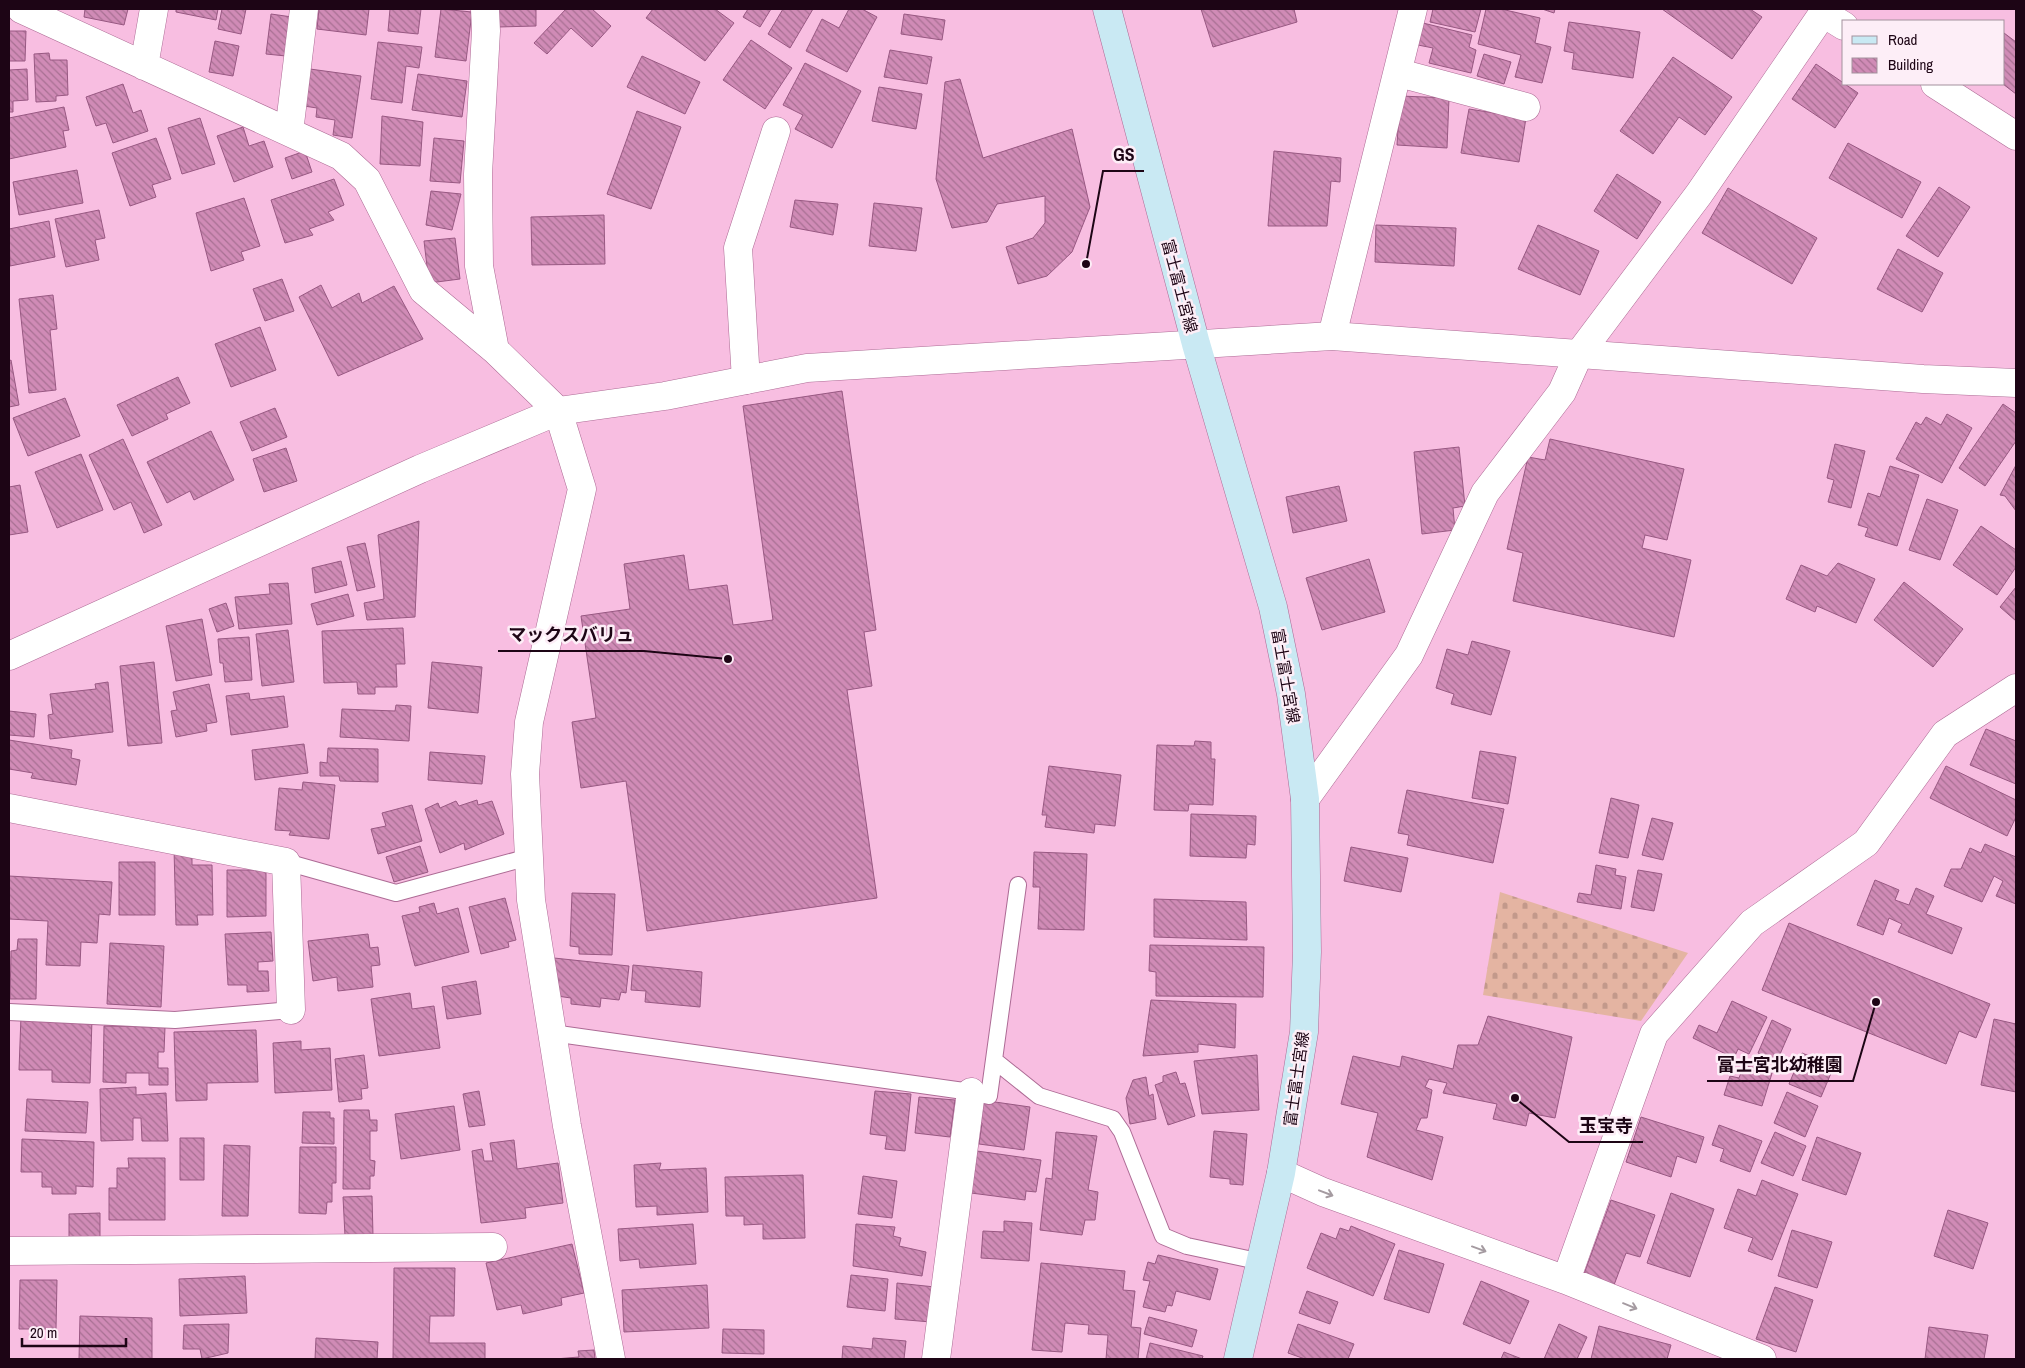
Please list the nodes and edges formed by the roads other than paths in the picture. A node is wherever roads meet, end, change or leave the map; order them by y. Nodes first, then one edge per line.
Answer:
1 (22, 9) edge
2 (154, 9) edge
3 (304, 9) edge
4 (485, 9) edge
5 (1107, 9) edge
6 (1413, 9) edge
7 (1831, 16) edge
8 (144, 66) junction
9 (1399, 73) junction
10 (1937, 85) edge
11 (1526, 107) dead end
12 (776, 131) dead end
13 (289, 132) junction
14 (2016, 136) edge
15 (1332, 336) junction
16 (1196, 344) junction
17 (495, 350) junction
18 (1579, 354) junction
19 (746, 380) junction
20 (2016, 383) edge
21 (558, 411) junction
22 (9, 656) edge
23 (2016, 688) edge
24 (1305, 799) junction
25 (9, 808) edge
26 (529, 858) junction
27 (286, 862) junction
28 (1018, 885) dead end
29 (291, 1010) joint
30 (9, 1012) edge
31 (552, 1033) junction
32 (994, 1060) junction
33 (971, 1092) junction
34 (1282, 1173) junction
35 (493, 1247) dead end
36 (9, 1251) edge
37 (1262, 1262) junction
38 (1566, 1280) junction
39 (1709, 1349) edge
40 (611, 1359) edge
41 (936, 1359) edge
42 (1238, 1359) edge
43 (1762, 1359) edge

1 - 8 street
2 - 8 street
3 - 13 street
4 - 17 street
5 - 16 main road, 富士富士宮線
6 - 9 street
7 - 18 street
8 - 13 street
9 - 11 street
9 - 15 street
10 - 14 street
12 - 19 street
13 - 17 street
15 - 16 street
15 - 18 street
16 - 19 street
16 - 24 main road, 富士富士宮線
17 - 21 street
18 - 20 street
18 - 24 street
19 - 21 street
21 - 22 street
21 - 26 street
23 - 38 street
24 - 34 main road, 富士富士宮線
25 - 27 street
26 - 27 lane
26 - 31 street
27 - 29 street
28 - 32 lane
29 - 30 lane
31 - 33 lane
31 - 40 street
32 - 33 lane
32 - 37 lane
33 - 41 street
34 - 37 main road, 富士富士宮線
34 -> 38 street
35 - 36 street
37 - 42 main road, 富士富士宮線
38 -> 39 street
39 - 43 street

